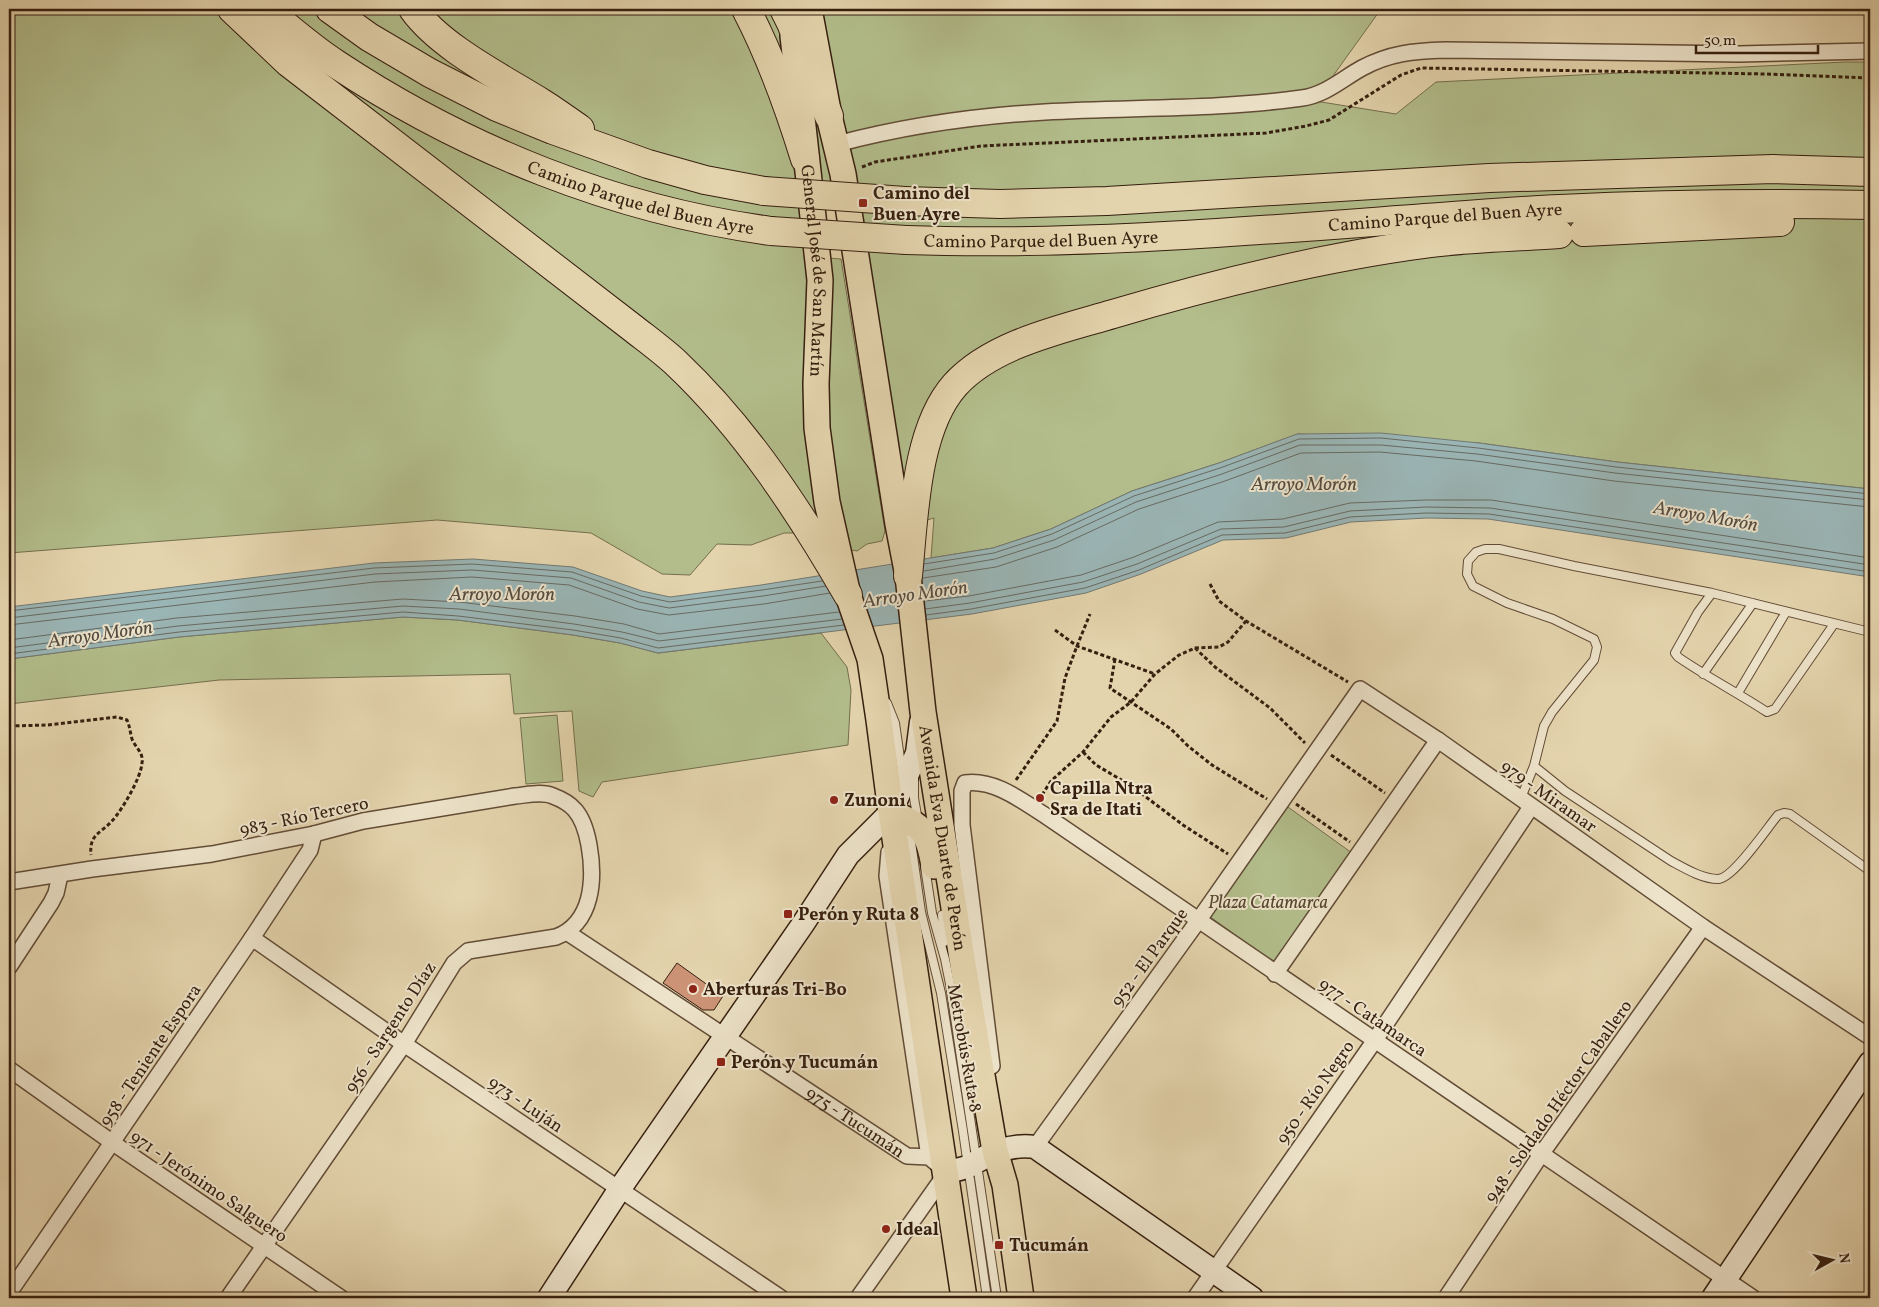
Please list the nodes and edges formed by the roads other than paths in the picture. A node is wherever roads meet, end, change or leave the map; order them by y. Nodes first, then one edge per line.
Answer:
1 (232, 9) edge
2 (265, 9) edge
3 (330, 9) edge
4 (413, 9) edge
5 (746, 9) edge
6 (794, 12) edge
7 (1870, 51) edge
8 (829, 116) joint
9 (837, 144) junction
10 (607, 149) junction
11 (805, 159) junction
12 (1870, 172) edge
13 (1870, 205) edge
14 (1870, 216) edge
15 (905, 524) junction
16 (825, 536) junction
17 (908, 576) joint
18 (1712, 593) junction
19 (848, 595) joint
20 (1753, 604) junction
21 (1786, 612) junction
22 (1834, 624) junction
23 (1870, 632) edge
24 (1703, 674) junction
25 (1360, 689) joint
26 (1738, 693) junction
27 (923, 712) junction
28 (1438, 740) junction
29 (914, 759) junction
30 (1534, 766) junction
31 (965, 783) joint
32 (1526, 802) junction
33 (906, 810) junction
34 (314, 834) junction
35 (1870, 871) edge
36 (60, 875) junction
37 (9, 882) edge
38 (1198, 921) junction
39 (1703, 927) junction
40 (568, 933) junction
41 (252, 938) junction
42 (954, 965) junction
43 (9, 967) edge
44 (1275, 974) junction
45 (724, 1037) junction
46 (1870, 1037) edge
47 (1375, 1040) junction
48 (404, 1044) junction
49 (1870, 1063) edge
50 (9, 1069) edge
51 (113, 1143) junction
52 (1035, 1147) junction
53 (1542, 1153) junction
54 (963, 1161) junction
55 (619, 1190) junction
56 (265, 1246) junction
57 (1213, 1271) junction
58 (1726, 1279) junction
59 (9, 1293) edge
60 (228, 1298) edge
61 (341, 1298) edge
62 (549, 1298) edge
63 (781, 1298) edge
64 (858, 1298) edge
65 (964, 1298) edge
66 (987, 1298) edge
67 (997, 1298) edge
68 (1021, 1298) edge
69 (1194, 1298) edge
70 (1252, 1298) edge
71 (1446, 1298) edge
72 (1713, 1298) edge
73 (1753, 1298) edge

1 - 16 highway
2 - 13 highway, Camino Parque del Buen Ayre, bridge
3 - 10 highway, Camino Parque del Buen Ayre
4 - 10 highway
5 - 11 highway
6 - 8 highway
6 - 11 main road, General José de San Martín
7 - 9 street
8 - 9 main road, General José de San Martín
9 - 15 main road, General José de San Martín
10 - 12 highway, Camino Parque del Buen Ayre, bridge
11 - 16 main road, General José de San Martín
14 - 15 highway
15 - 17 highway
16 - 19 highway
17 - 27 main road, Avenida Eva Duarte de Perón
18 - 20 lane
18 - 24 lane
18 - 30 lane
19 - 33 main road, Avenida Eva Duarte de Perón
20 - 21 lane
20 - 24 lane
21 - 22 lane
21 - 26 lane
22 - 23 lane
22 - 26 lane
24 - 26 lane
25 - 28 street, 979 - Miramar
25 - 38 street, 952 - El Parque
27 - 29 main road
27 - 42 main road, Avenida Eva Duarte de Perón
28 - 32 street, 979 - Miramar
28 - 44 street
29 - 33 main road
29 - 33 lane, Metrobús Ruta 8
30 - 32 lane
30 - 35 lane
31 - 38 street, 977 - Catamarca
31 - 54 street, Avenida Eva Duarte de Perón
32 - 39 street, 979 - Miramar
32 - 47 street, 950 - Río Negro
33 - 42 lane, Metrobús Ruta 8
33 - 42 main road
33 - 45 main road
33 - 54 main road, Avenida Eva Duarte de Perón
34 - 36 street, 983 - Río Tercero
34 - 40 street, 983 - Río Tercero
34 - 41 street, 958 - Teniente Espora
36 - 37 street, 983 - Río Tercero
36 - 43 street
38 - 44 street, 977 - Catamarca
38 - 52 street, 952 - El Parque
39 - 46 street, 979 - Miramar
39 - 53 street, 948 - Soldado Héctor Caballero
40 - 45 street, 975 - Tucumán
40 - 48 street, 956 - Sargento Díaz
41 - 48 street, 973 - Luján
41 - 51 street, 958 - Teniente Espora
42 - 54 main road, Avenida Eva Duarte de Perón
44 - 47 street, 977 - Catamarca
45 - 54 street, 975 - Tucumán
45 - 55 main road
47 - 53 street, 977 - Catamarca
47 - 57 street, 950 - Río Negro
48 - 55 street, 973 - Luján
48 - 56 street, 956 - Sargento Díaz
49 - 58 main road
50 - 51 street, 971 - Jerónimo Salguero
51 - 56 street, 971 - Jerónimo Salguero
51 - 59 street, 958 - Teniente Espora
52 - 54 main road, 975 - Tucumán
52 - 57 main road
53 - 58 street, 977 - Catamarca
53 - 71 street, 948 - Soldado Héctor Caballero
54 - 64 street
54 - 65 main road, Avenida Eva Duarte de Perón
54 - 66 lane
54 - 67 lane
54 - 68 main road, Avenida Eva Duarte de Perón
55 - 62 main road
55 - 63 street, 973 - Luján
56 - 60 street, 956 - Sargento Díaz
56 - 61 street, 971 - Jerónimo Salguero
57 - 69 street, 950 - Río Negro
57 - 70 main road
58 - 72 main road
58 - 73 street, 977 - Catamarca

